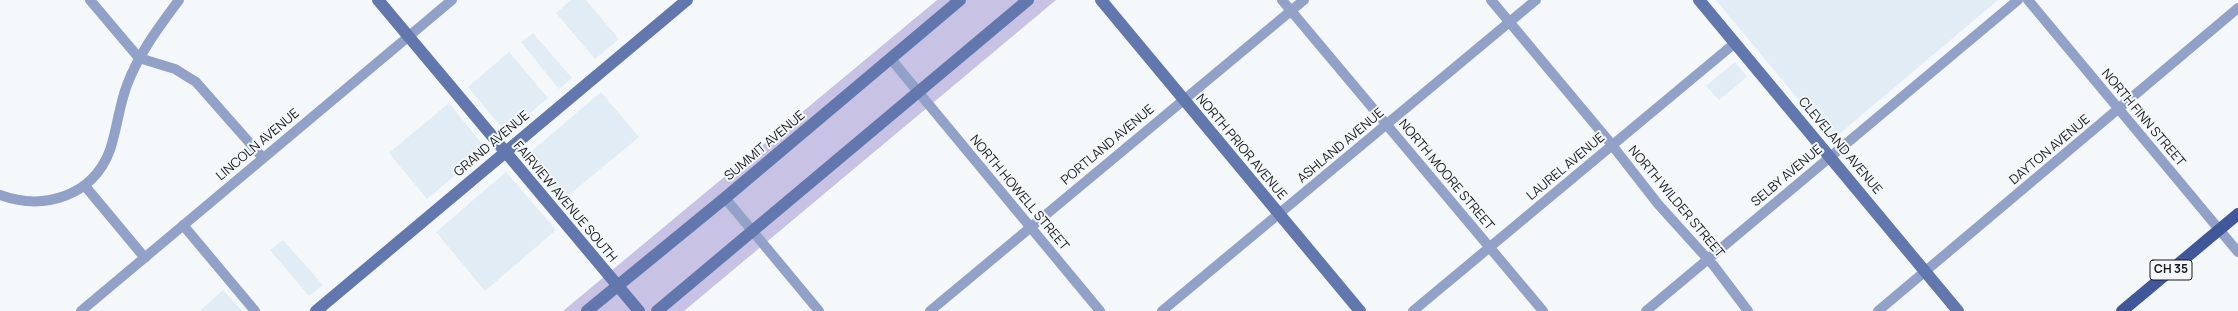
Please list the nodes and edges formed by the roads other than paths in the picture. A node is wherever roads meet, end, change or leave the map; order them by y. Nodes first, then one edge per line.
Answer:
1 (90, 0) edge
2 (179, 0) edge
3 (378, 0) edge
4 (452, 0) edge
5 (687, 0) edge
6 (960, 0) edge
7 (1028, 0) edge
8 (1101, 0) edge
9 (1282, 0) edge
10 (1304, 0) edge
11 (1490, 0) edge
12 (1536, 0) edge
13 (1700, 0) edge
14 (2018, 0) edge
15 (2028, 0) edge
16 (2238, 8) edge
17 (1291, 10) junction
18 (1509, 23) junction
19 (408, 36) junction
20 (1735, 43) junction
21 (140, 58) junction
22 (891, 59) junction
23 (918, 91) junction
24 (1184, 100) junction
25 (2118, 109) junction
26 (1386, 124) junction
27 (1613, 146) junction
28 (505, 152) junction
29 (1831, 156) junction
30 (262, 158) junction
31 (85, 186) junction
32 (0, 195) edge
33 (726, 198) junction
34 (2238, 214) edge
35 (1279, 215) junction
36 (183, 225) junction
37 (1030, 227) junction
38 (751, 230) junction
39 (2219, 230) junction
40 (1490, 248) junction
41 (2238, 252) edge
42 (144, 258) junction
43 (1708, 260) junction
44 (1926, 272) junction
45 (617, 285) junction
46 (81, 311) edge
47 (255, 311) edge
48 (316, 311) edge
49 (587, 311) edge
50 (639, 311) edge
51 (657, 311) edge
52 (819, 311) edge
53 (930, 311) edge
54 (1100, 311) edge
55 (1162, 311) edge
56 (1360, 311) edge
57 (1413, 311) edge
58 (1543, 311) edge
59 (1646, 311) edge
60 (1748, 311) edge
61 (1878, 311) edge
62 (1958, 311) edge
63 (2122, 311) edge

1 - 21 street
2 - 21 street
3 - 19 street, FAIRVIEW AVENUE SOUTH
4 - 19 street, LINCOLN AVENUE
5 - 28 street, GRAND AVENUE
6 - 22 street, SUMMIT AVENUE
7 - 23 street
8 - 24 street, NORTH PRIOR AVENUE
9 - 17 street, NORTH MOORE STREET
10 - 17 street, PORTLAND AVENUE
11 - 18 street, NORTH WILDER STREET
12 - 18 street, ASHLAND AVENUE
13 - 20 street, CLEVELAND AVENUE
14 - 29 street, SELBY AVENUE
15 - 25 street, NORTH FINN STREET
16 - 25 street, DAYTON AVENUE
17 - 24 street, PORTLAND AVENUE
17 - 26 street, NORTH MOORE STREET
18 - 26 street, ASHLAND AVENUE
18 - 27 street, NORTH WILDER STREET
19 - 28 street, FAIRVIEW AVENUE SOUTH
19 - 30 street, LINCOLN AVENUE
20 - 27 street, LAUREL AVENUE
20 - 29 street, CLEVELAND AVENUE
21 - 30 street
21 - 31 street
22 - 23 street, NORTH HOWELL STREET
22 - 33 street, SUMMIT AVENUE
23 - 37 street, NORTH HOWELL STREET
23 - 38 street
24 - 35 street, NORTH PRIOR AVENUE
24 - 37 street, PORTLAND AVENUE
25 - 39 street, NORTH FINN STREET
25 - 44 street, DAYTON AVENUE
26 - 35 street, ASHLAND AVENUE
26 - 40 street, NORTH MOORE STREET
27 - 40 street, LAUREL AVENUE
27 - 43 street, NORTH WILDER STREET
28 - 45 street, FAIRVIEW AVENUE SOUTH
28 - 48 street, GRAND AVENUE
29 - 43 street, SELBY AVENUE
29 - 44 street, CLEVELAND AVENUE
30 - 36 street, LINCOLN AVENUE
31 - 32 street
31 - 42 street
33 - 38 street
33 - 45 street, SUMMIT AVENUE
34 - 39 main road, CH 35
35 - 55 street, ASHLAND AVENUE
35 - 56 street, NORTH PRIOR AVENUE
36 - 42 street, LINCOLN AVENUE
36 - 47 street
37 - 53 street, PORTLAND AVENUE
37 - 54 street, NORTH HOWELL STREET
38 - 51 street
38 - 52 street
39 - 41 street, NORTH FINN STREET
39 - 63 main road, CH 35
40 - 57 street, LAUREL AVENUE
40 - 58 street, NORTH MOORE STREET
42 - 46 street, LINCOLN AVENUE
43 - 59 street, SELBY AVENUE
43 - 60 street, NORTH WILDER STREET
44 - 61 street, DAYTON AVENUE
44 - 62 street, CLEVELAND AVENUE
45 - 49 street, SUMMIT AVENUE
45 - 50 street, FAIRVIEW AVENUE SOUTH

